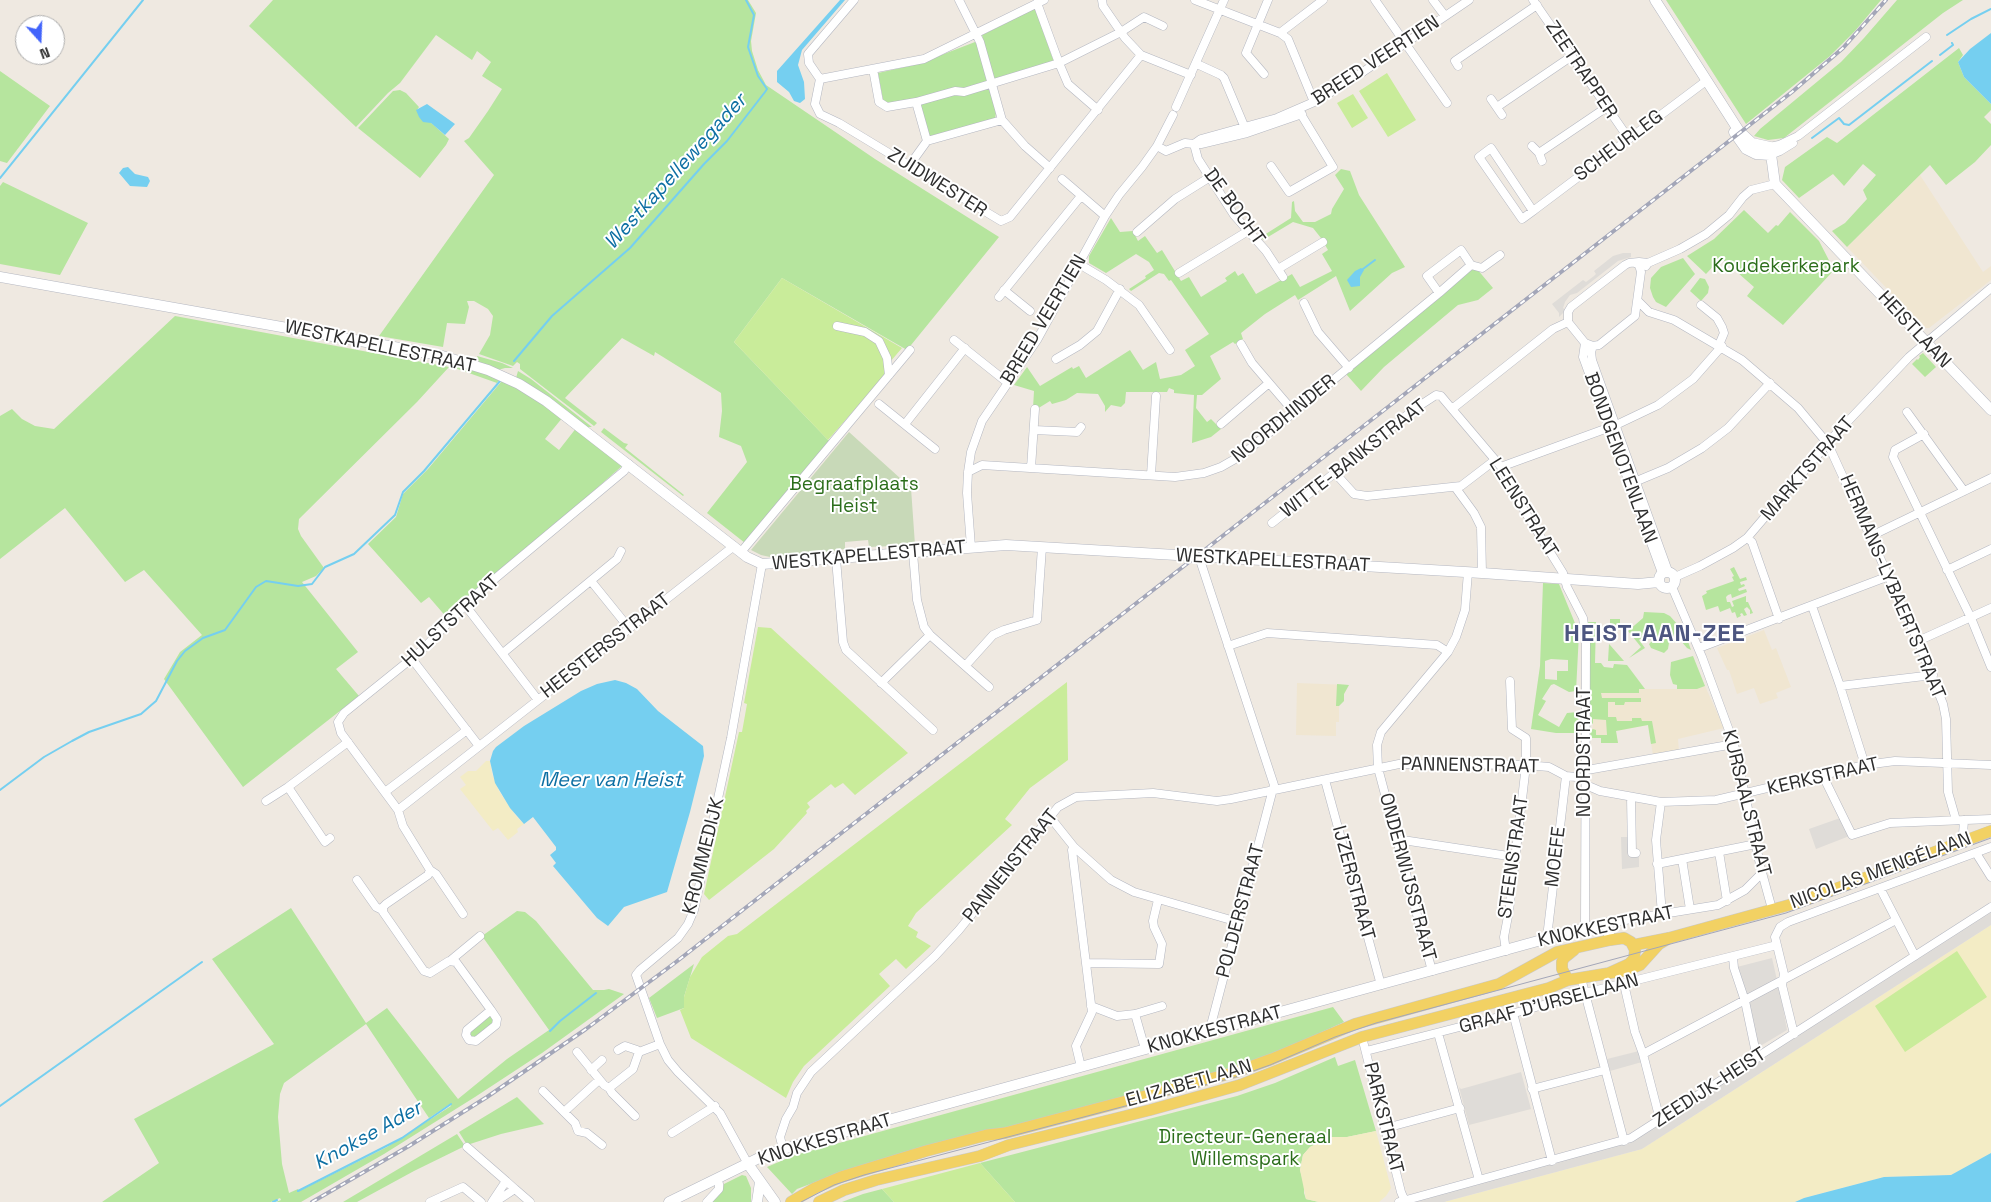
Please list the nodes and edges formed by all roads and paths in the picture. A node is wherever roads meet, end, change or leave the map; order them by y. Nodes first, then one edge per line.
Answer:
1 (854, 0) edge
2 (959, 0) edge
3 (1102, 0) edge
4 (1195, 0) edge
5 (1224, 0) edge
6 (1268, 0) edge
7 (1321, 0) edge
8 (1375, 0) edge
9 (1433, 0) edge
10 (1469, 0) edge
11 (1655, 0) edge
12 (1042, 1) edge
13 (1535, 2) edge
14 (1220, 10) junction
15 (1445, 16) junction
16 (1257, 24) junction
17 (1163, 26) dead end
18 (1121, 32) junction
19 (1280, 33) junction
20 (976, 34) junction
21 (1926, 37) dead end
22 (1406, 43) junction
23 (1449, 53) dead end
24 (1141, 55) junction
25 (1572, 56) junction
26 (1058, 63) junction
27 (1197, 64) junction
28 (873, 69) junction
29 (1264, 74) dead end
30 (1191, 75) junction
31 (820, 79) junction
32 (1707, 84) junction
33 (991, 85) junction
34 (1491, 99) dead end
35 (916, 102) junction
36 (1314, 102) junction
37 (1447, 103) dead end
38 (1176, 107) dead end
39 (1497, 107) junction
40 (1607, 107) junction
41 (1098, 110) junction
42 (1300, 112) junction
43 (1173, 115) dead end
44 (1502, 115) dead end
45 (1002, 120) junction
46 (1245, 128) junction
47 (1629, 139) junction
48 (927, 141) junction
49 (1194, 144) junction
50 (1157, 146) junction
51 (1532, 146) dead end
52 (1770, 151) junction
53 (909, 166) junction
54 (1271, 166) dead end
55 (1050, 168) junction
56 (1210, 177) junction
57 (1062, 179) dead end
58 (1774, 184) junction
59 (1081, 196) junction
60 (1533, 211) junction
61 (1105, 216) junction
62 (1248, 231) junction
63 (1137, 232) dead end
64 (1323, 242) dead end
65 (1500, 255) dead end
66 (1635, 263) junction
67 (1648, 263) junction
68 (1079, 264) junction
69 (1472, 265) junction
70 (1278, 269) junction
71 (1641, 272) junction
72 (1180, 273) dead end
73 (0, 277) edge
74 (1283, 277) dead end
75 (1991, 288) edge
76 (1120, 289) junction
77 (1439, 293) junction
78 (1638, 301) junction
79 (1304, 303) dead end
80 (1701, 305) dead end
81 (1030, 311) dead end
82 (1649, 312) junction
83 (1635, 316) junction
84 (1568, 322) junction
85 (837, 326) dead end
86 (954, 340) dead end
87 (1926, 342) junction
88 (1585, 343) junction
89 (1241, 344) dead end
90 (1593, 346) junction
91 (1720, 346) junction
92 (965, 348) junction
93 (910, 350) dead end
94 (1170, 350) dead end
95 (1056, 359) dead end
96 (1349, 368) junction
97 (888, 374) junction
98 (1008, 383) junction
99 (1269, 383) junction
100 (1770, 383) junction
101 (1436, 395) joint
102 (1156, 396) dead end
103 (879, 404) dead end
104 (1035, 409) dead end
105 (1452, 409) junction
106 (1991, 410) edge
107 (1294, 412) junction
108 (1907, 412) dead end
109 (905, 424) junction
110 (1221, 424) dead end
111 (1612, 426) junction
112 (1081, 427) dead end
113 (1034, 430) junction
114 (1924, 434) junction
115 (1828, 444) junction
116 (935, 449) dead end
117 (971, 452) junction
118 (1495, 460) junction
119 (629, 464) junction
120 (982, 465) junction
121 (1031, 468) junction
122 (1502, 468) junction
123 (968, 472) junction
124 (1335, 474) junction
125 (1152, 476) junction
126 (1991, 478) edge
127 (1633, 482) junction
128 (1455, 487) junction
129 (1964, 491) junction
130 (1920, 511) junction
131 (1272, 523) dead end
132 (1871, 536) junction
133 (1747, 538) junction
134 (1042, 547) junction
135 (971, 548) junction
136 (737, 549) junction
137 (1991, 550) edge
138 (622, 551) dead end
139 (913, 553) junction
140 (1198, 557) junction
141 (836, 559) junction
142 (762, 564) junction
143 (1947, 570) junction
144 (1468, 572) junction
145 (1482, 573) junction
146 (1889, 576) junction
147 (1667, 578) junction
148 (1566, 579) junction
149 (591, 581) junction
150 (465, 605) junction
151 (1812, 606) junction
152 (1991, 608) edge
153 (1971, 618) junction
154 (1778, 619) junction
155 (629, 628) junction
156 (930, 635) junction
157 (1918, 641) junction
158 (1228, 646) junction
159 (1699, 648) junction
160 (1448, 652) junction
161 (503, 653) junction
162 (412, 659) junction
163 (966, 665) junction
164 (1991, 667) edge
165 (1933, 675) junction
166 (1510, 681) dead end
167 (880, 683) junction
168 (1840, 686) junction
169 (989, 687) dead end
170 (538, 700) junction
171 (467, 730) junction
172 (934, 730) dead end
173 (348, 742) junction
174 (1734, 744) junction
175 (479, 746) junction
176 (1948, 763) junction
177 (1865, 764) junction
178 (1991, 764) edge
179 (1526, 765) junction
180 (1378, 768) junction
181 (1822, 774) junction
182 (1566, 776) junction
183 (1586, 777) junction
184 (1325, 780) junction
185 (288, 787) junction
186 (1274, 791) junction
187 (385, 792) junction
188 (1745, 794) junction
189 (1630, 797) junction
190 (266, 801) dead end
191 (1660, 802) junction
192 (398, 810) junction
193 (1050, 817) junction
194 (1991, 818) edge
195 (1960, 820) junction
196 (1991, 831) edge
197 (330, 838) dead end
198 (1396, 840) junction
199 (1958, 842) junction
200 (1756, 844) junction
201 (1074, 847) junction
202 (1991, 847) edge
203 (1719, 852) junction
204 (1636, 853) dead end
205 (1976, 853) junction
206 (1516, 858) junction
207 (1682, 859) junction
208 (1657, 864) junction
209 (430, 870) junction
210 (1762, 873) junction
211 (1991, 877) edge
212 (357, 880) dead end
213 (1880, 888) junction
214 (1158, 900) junction
215 (1727, 901) junction
216 (1991, 906) edge
217 (1690, 909) junction
218 (1772, 909) junction
219 (382, 910) junction
220 (463, 914) dead end
221 (1662, 914) junction
222 (1896, 920) junction
223 (1238, 922) junction
224 (1607, 923) junction
225 (1585, 928) junction
226 (480, 936) dead end
227 (1669, 938) junction
228 (1549, 939) junction
229 (1610, 940) junction
230 (1634, 945) junction
231 (1580, 946) junction
232 (1776, 946) junction
233 (1506, 951) junction
234 (1915, 956) junction
235 (1733, 957) junction
236 (451, 960) junction
237 (1086, 963) junction
238 (1432, 971) junction
239 (1607, 974) junction
240 (1581, 978) junction
241 (1568, 980) junction
242 (1784, 980) junction
243 (1624, 984) junction
244 (1381, 985) junction
245 (1585, 992) junction
246 (1745, 1001) junction
247 (1091, 1006) junction
248 (1162, 1006) dead end
249 (491, 1010) dead end
250 (1513, 1013) junction
251 (1135, 1014) junction
252 (1213, 1031) junction
253 (1438, 1033) junction
254 (1794, 1034) junction
255 (1362, 1037) junction
256 (660, 1044) junction
257 (618, 1050) dead end
258 (1145, 1050) junction
259 (1366, 1051) junction
260 (577, 1052) dead end
261 (639, 1052) junction
262 (1643, 1054) junction
263 (1757, 1058) junction
264 (602, 1060) dead end
265 (1081, 1067) junction
266 (591, 1070) junction
267 (1605, 1070) junction
268 (599, 1080) junction
269 (609, 1088) junction
270 (1532, 1088) junction
271 (544, 1091) dead end
272 (714, 1106) junction
273 (1460, 1108) junction
274 (564, 1112) junction
275 (635, 1116) dead end
276 (1660, 1120) junction
277 (1386, 1128) junction
278 (672, 1133) dead end
279 (1624, 1141) junction
280 (602, 1145) dead end
281 (467, 1147) dead end
282 (783, 1149) junction
283 (1552, 1161) junction
284 (748, 1164) junction
285 (717, 1179) junction
286 (1479, 1180) junction
287 (506, 1181) junction
288 (760, 1182) junction
289 (515, 1189) junction
290 (1401, 1201) edge
291 (430, 1202) edge
292 (481, 1202) edge
293 (494, 1202) edge
294 (530, 1202) edge
295 (668, 1202) edge
296 (707, 1202) edge
297 (757, 1202) edge
298 (775, 1202) edge
299 (791, 1202) edge
300 (819, 1202) edge

1 - 31 street
2 - 20 street
3 - 18 street
4 - 14 street
5 - 14 street
6 - 16 street
7 - 19 street
8 - 22 street
9 - 15 street
10 - 15 street, BREED VEERTIEN
11 - 32 street
12 - 20 street
12 - 26 street
13 - 23 street
13 - 25 street, ZEETRAPPER
14 - 16 street
14 - 27 street
15 - 22 street, BREED VEERTIEN
16 - 19 street
16 - 29 street
17 - 18 street
18 - 24 street
18 - 26 street
19 - 36 street
20 - 28 street
20 - 33 street
21 - 52 street
22 - 36 street, BREED VEERTIEN
22 - 37 street
24 - 30 street
24 - 41 street, ZUIDWESTER
25 - 39 street
25 - 40 street, ZEETRAPPER
26 - 33 street
26 - 41 street
27 - 30 street
27 - 46 street
28 - 31 street
28 - 35 street
30 - 38 street
31 - 53 street, ZUIDWESTER
32 - 47 street, SCHEURLEG
32 - 52 street
33 - 35 street
33 - 45 street
34 - 39 street
35 - 48 street
36 - 42 street, BREED VEERTIEN
39 - 44 street
40 - 47 street, ZEETRAPPER
40 - 51 street
41 - 55 street, ZUIDWESTER
42 - 46 street, BREED VEERTIEN
42 - 49 street, BREED VEERTIEN
42 - 54 street
43 - 50 street
45 - 48 street
45 - 55 street
46 - 49 street, BREED VEERTIEN
47 - 60 street, SCHEURLEG
48 - 53 street
49 - 50 street, BREED VEERTIEN
49 - 56 street, DE BOCHT
50 - 61 street, BREED VEERTIEN
52 - 58 street
53 - 55 street, ZUIDWESTER
56 - 62 street, DE BOCHT
56 - 63 street
57 - 59 street
58 - 67 street
58 - 87 street, HEISTLAAN
59 - 61 street
59 - 81 street
60 - 60 street, SCHEURLEG
61 - 68 street, BREED VEERTIEN
62 - 70 street, DE BOCHT
62 - 72 street
64 - 70 street
65 - 69 street, NOORDHINDER
66 - 67 street
66 - 71 street
66 - 84 street
67 - 71 street
68 - 76 street
68 - 98 street, BREED VEERTIEN
69 - 77 street, NOORDHINDER
69 - 77 street
70 - 74 street, DE BOCHT
71 - 78 street
73 - 119 street, WESTKAPELLESTRAAT
75 - 87 street, MARKTSTRAAT
76 - 94 street
76 - 95 street
77 - 96 street, NOORDHINDER
78 - 82 street
78 - 83 street
79 - 96 street
80 - 91 street
82 - 83 street
82 - 91 street, HERMANS-LYBAERTSTRAAT
83 - 90 street
84 - 88 street
84 - 105 street
85 - 97 street
86 - 92 street
87 - 106 street, HEISTLAAN
87 - 115 street, MARKTSTRAAT
88 - 90 street
88 - 111 street, BONDGENOTENLAAN
89 - 99 street
90 - 111 street, BONDGENOTENLAAN
91 - 100 street, HERMANS-LYBAERTSTRAAT
91 - 111 street
92 - 98 street
92 - 109 street
93 - 97 street, HEESTERSSTRAAT
96 - 107 street, NOORDHINDER
97 - 136 street, HEESTERSSTRAAT
98 - 117 street, BREED VEERTIEN
99 - 107 street
99 - 110 street
100 - 115 street, HERMANS-LYBAERTSTRAAT
100 - 127 street
101 - 105 street, LEENSTRAAT
101 - 124 street, WITTE-BANKSTRAAT
102 - 125 street
103 - 109 street
104 - 113 street
105 - 118 street, LEENSTRAAT
107 - 125 street, NOORDHINDER
108 - 114 street
109 - 116 street
111 - 122 street
111 - 127 street, BONDGENOTENLAAN
112 - 113 street
113 - 121 street
114 - 129 street
114 - 130 street
115 - 132 street, HERMANS-LYBAERTSTRAAT
115 - 133 street, MARKTSTRAAT
117 - 120 street
117 - 123 street, BREED VEERTIEN
118 - 122 street, LEENSTRAAT
118 - 128 street
119 - 136 street, WESTKAPELLESTRAAT
119 - 150 street, HULSTSTRAAT
120 - 121 street, NOORDHINDER
120 - 123 street
121 - 125 street, NOORDHINDER
122 - 148 street, LEENSTRAAT
123 - 135 street, BREED VEERTIEN
124 - 128 street
124 - 131 street, WITTE-BANKSTRAAT
126 - 129 street
127 - 147 street, BONDGENOTENLAAN
128 - 145 street
129 - 130 street
130 - 132 street
130 - 143 street
132 - 146 street, HERMANS-LYBAERTSTRAAT
133 - 147 street, MARKTSTRAAT
133 - 154 street
134 - 135 street, WESTKAPELLESTRAAT
134 - 140 street, WESTKAPELLESTRAAT
134 - 163 street
135 - 139 street, WESTKAPELLESTRAAT
136 - 142 street, WESTKAPELLESTRAAT
136 - 155 street, HEESTERSSTRAAT
137 - 143 street
138 - 149 street
139 - 141 street, WESTKAPELLESTRAAT
139 - 156 street
140 - 144 street, WESTKAPELLESTRAAT
140 - 158 street
141 - 142 street, WESTKAPELLESTRAAT
141 - 167 street
142 - 256 street, KROMMEDIJK
143 - 153 street
144 - 145 street, WESTKAPELLESTRAAT
144 - 160 street, ONDERWIJSSTRAAT
145 - 148 street, WESTKAPELLESTRAAT
146 - 151 street
146 - 157 street, HERMANS-LYBAERTSTRAAT
147 - 148 street, WESTKAPELLESTRAAT
147 - 159 street, KURSAALSTRAAT
148 - 183 street, NOORDSTRAAT
149 - 155 street
149 - 161 street
150 - 161 street
150 - 162 street, HULSTSTRAAT
151 - 154 street
151 - 168 street
152 - 153 street
153 - 157 street
153 - 164 street
154 - 159 street
155 - 170 street, HEESTERSSTRAAT
156 - 163 street
156 - 167 street
157 - 165 street, HERMANS-LYBAERTSTRAAT
158 - 160 street
158 - 186 street
159 - 174 street, KURSAALSTRAAT
160 - 180 street, ONDERWIJSSTRAAT
161 - 170 street
162 - 171 street
162 - 173 street, HULSTSTRAAT
163 - 169 street
165 - 168 street
165 - 176 street, HERMANS-LYBAERTSTRAAT
166 - 179 street, STEENSTRAAT
167 - 172 street
168 - 177 street
170 - 175 street, HEESTERSSTRAAT
171 - 175 street
171 - 187 street
173 - 185 street
173 - 187 street, HULSTSTRAAT
174 - 183 street
174 - 188 street, KURSAALSTRAAT
175 - 192 street, HEESTERSSTRAAT
176 - 177 street, KERKSTRAAT
176 - 178 street, KERKSTRAAT
176 - 195 street, HERMANS-LYBAERTSTRAAT
177 - 181 street, KERKSTRAAT
179 - 180 street, PANNENSTRAAT
179 - 182 street, PANNENSTRAAT
179 - 206 street, STEENSTRAAT
180 - 184 street, PANNENSTRAAT
180 - 198 street, ONDERWIJSSTRAAT
181 - 188 street, KERKSTRAAT
181 - 195 street
182 - 183 street, PANNENSTRAAT
182 - 228 street, MOEFE
183 - 189 street, PANNENSTRAAT
183 - 225 street, NOORDSTRAAT
184 - 186 street, PANNENSTRAAT
184 - 244 street, IJZERSTRAAT
185 - 190 street
185 - 197 street
186 - 193 street, PANNENSTRAAT
186 - 223 street, POLDERSTRAAT
187 - 192 street
188 - 191 street, PANNENSTRAAT
188 - 200 street, KURSAALSTRAAT
189 - 191 street, PANNENSTRAAT
189 - 204 street
191 - 208 street
192 - 209 street
193 - 201 street
193 - 282 street, PANNENSTRAAT
194 - 195 street
195 - 199 street
196 - 199 main road, NICOLAS MENGÉLAAN
198 - 206 street
198 - 238 street, ONDERWIJSSTRAAT
199 - 218 main road, NICOLAS MENGÉLAAN
200 - 203 street
200 - 210 street, KURSAALSTRAAT
201 - 214 street
201 - 237 street
202 - 205 street
203 - 207 street
203 - 215 street
205 - 211 street
205 - 213 street
206 - 233 street, STEENSTRAAT
207 - 208 street
207 - 217 street
208 - 221 street
209 - 219 street
209 - 220 street
210 - 215 street, KNOKKESTRAAT
210 - 218 street, KURSAALSTRAAT
212 - 219 street
213 - 222 street
213 - 232 street
214 - 223 street
214 - 237 street
215 - 217 street, KNOKKESTRAAT
216 - 234 street, ZEEDIJK-HEIST
217 - 221 street, KNOKKESTRAAT
218 - 227 main road, ELIZABETLAAN
219 - 236 street
221 - 224 street, KNOKKESTRAAT
222 - 234 street
222 - 242 street
223 - 252 street, POLDERSTRAAT
224 - 225 street, KNOKKESTRAAT
224 - 229 street
225 - 228 street, KNOKKESTRAAT
226 - 236 street
227 - 230 main road, ELIZABETLAAN
227 - 239 main road, ELIZABETLAAN
228 - 233 street, KNOKKESTRAAT
229 - 230 main road, ELIZABETLAAN
229 - 231 main road, ELIZABETLAAN
230 - 239 main road, ELIZABETLAAN
231 - 241 main road
231 - 299 main road, ELIZABETLAAN
232 - 235 street, GRAAF D'URSELLAAN
232 - 242 street
233 - 238 street, KNOKKESTRAAT
234 - 254 street, ZEEDIJK-HEIST
235 - 243 street, GRAAF D'URSELLAAN
235 - 246 street
236 - 249 street
237 - 247 street
238 - 244 street, KNOKKESTRAAT
239 - 240 main road, ELIZABETLAAN
240 - 241 main road, ELIZABETLAAN
240 - 245 street
241 - 255 main road, ELIZABETLAAN
242 - 246 street
242 - 254 street
243 - 245 street, GRAAF D'URSELLAAN
243 - 262 street
244 - 252 street, KNOKKESTRAAT
245 - 250 street, GRAAF D'URSELLAAN
245 - 267 street
246 - 262 street
246 - 263 street
247 - 251 street
247 - 265 street
248 - 251 street
250 - 253 street, GRAAF D'URSELLAAN
250 - 270 street
251 - 258 street
252 - 258 street, KNOKKESTRAAT
253 - 259 street, GRAAF D'URSELLAAN
253 - 273 street
254 - 263 street, ZEEDIJK-HEIST
255 - 259 street, PARKSTRAAT
255 - 300 main road, ELIZABETLAAN
256 - 261 street
256 - 272 street, KROMMEDIJK
257 - 261 street
258 - 265 street, KNOKKESTRAAT
259 - 277 street, PARKSTRAAT
260 - 266 street
261 - 269 street
262 - 276 street
263 - 276 street, ZEEDIJK-HEIST
264 - 266 street
265 - 282 street, KNOKKESTRAAT
266 - 268 street
267 - 270 street
267 - 279 street
268 - 269 street
268 - 274 street
269 - 275 street
270 - 283 street
271 - 274 street
272 - 278 street
272 - 284 street, KROMMEDIJK
273 - 277 street
273 - 286 street
274 - 280 street
276 - 279 street, ZEEDIJK-HEIST
277 - 290 street, PARKSTRAAT
279 - 283 street, ZEEDIJK-HEIST
281 - 287 street
282 - 284 street, KNOKKESTRAAT
283 - 286 street, ZEEDIJK-HEIST
284 - 285 street, KNOKKESTRAAT
284 - 288 street, KROMMEDIJK
285 - 295 street, KNOKKESTRAAT
285 - 296 street
286 - 290 street, ZEEDIJK-HEIST
287 - 289 street
287 - 293 street
288 - 297 street
288 - 298 street, KROMMEDIJK
289 - 293 street
289 - 294 street
291 - 292 street

